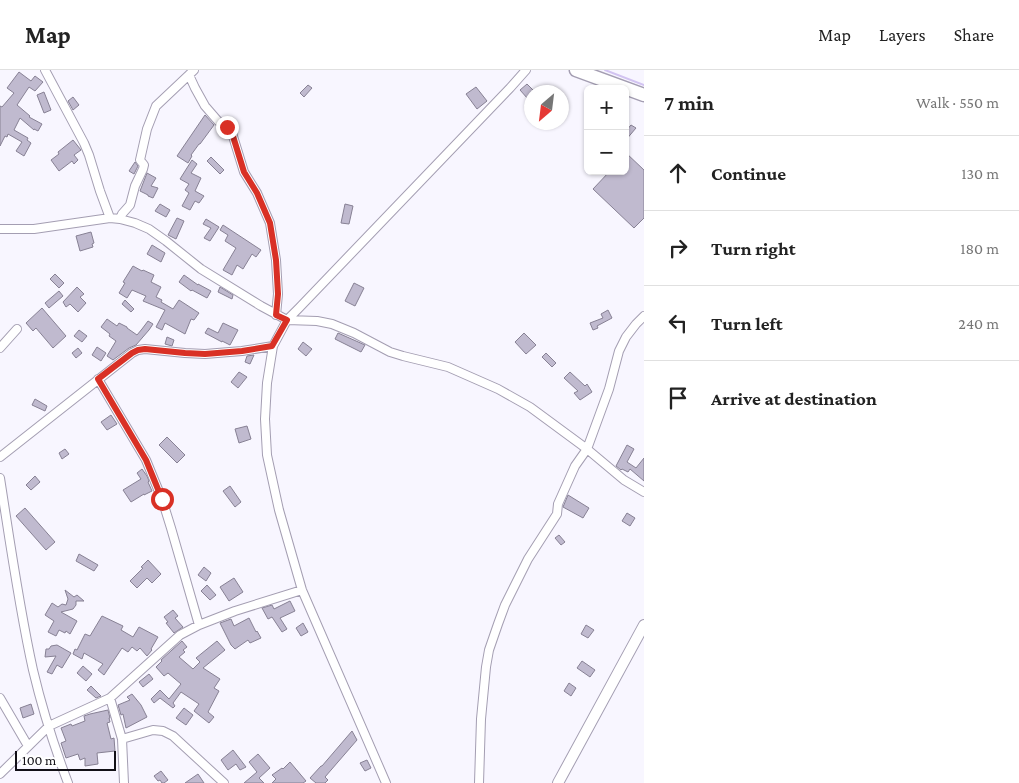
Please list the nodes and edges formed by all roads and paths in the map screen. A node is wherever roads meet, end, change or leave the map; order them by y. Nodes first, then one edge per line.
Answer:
1 (45, 70) edge
2 (526, 70) edge
3 (576, 70) edge
4 (192, 72) edge
5 (644, 95) edge
6 (110, 218) junction
7 (120, 219) junction
8 (0, 229) edge
9 (276, 315) junction
10 (644, 316) edge
11 (287, 320) junction
12 (17, 329) dead end
13 (272, 346) junction
14 (0, 348) edge
15 (98, 379) junction
16 (587, 449) junction
17 (0, 457) edge
18 (0, 478) edge
19 (644, 492) edge
20 (302, 590) junction
21 (199, 625) junction
22 (644, 625) edge
23 (0, 698) edge
24 (110, 698) junction
25 (49, 726) junction
26 (122, 739) junction
27 (28, 746) junction
28 (0, 774) edge
29 (68, 783) edge
30 (124, 783) edge
31 (224, 783) edge
32 (386, 783) edge
33 (479, 783) edge
34 (558, 783) edge

1 - 6 street
2 - 11 street
3 - 5 main road
4 - 7 street
4 - 9 street
6 - 7 street
6 - 8 street
7 - 9 street
9 - 11 street
10 - 16 street
11 - 13 street
11 - 16 street
12 - 14 street
13 - 15 street
13 - 20 street
15 - 17 street
15 - 21 street
16 - 19 street
16 - 33 street
18 - 25 street
20 - 21 street
20 - 32 street
21 - 24 street
22 - 34 street
23 - 27 street
24 - 25 street
24 - 26 street
25 - 27 street
25 - 29 street
26 - 30 street
26 - 31 street
27 - 28 street

